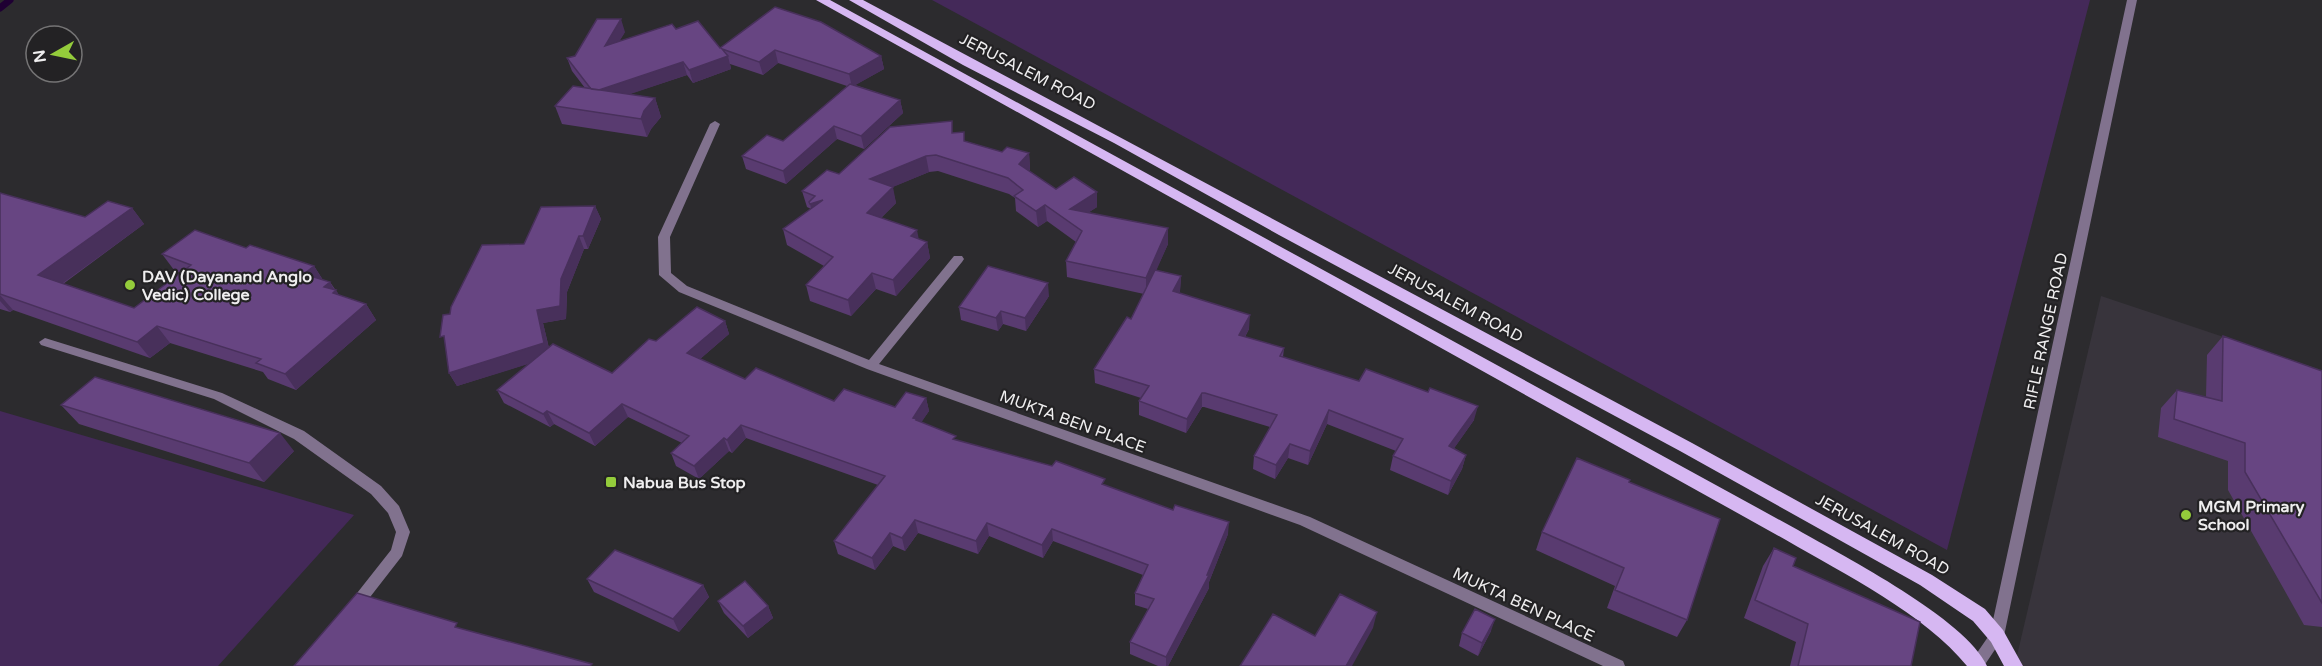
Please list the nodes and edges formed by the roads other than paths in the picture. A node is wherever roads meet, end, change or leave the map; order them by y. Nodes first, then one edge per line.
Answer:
1 (822, 0) edge
2 (855, 0) edge
3 (2132, 0) edge
4 (715, 124) dead end
5 (958, 259) dead end
6 (45, 342) dead end
7 (871, 366) junction
8 (349, 613) edge
9 (1997, 636) junction
10 (1978, 665) edge
11 (1618, 666) edge
12 (2014, 666) edge

1 - 10 main road
2 - 9 main road, JERUSALEM ROAD
3 - 9 street, RIFLE RANGE ROAD
4 - 7 street, MUKTA BEN PLACE
5 - 7 street
6 - 8 street
7 - 11 street, MUKTA BEN PLACE
9 - 10 street, RIFLE RANGE ROAD
9 - 12 main road, JERUSALEM ROAD

